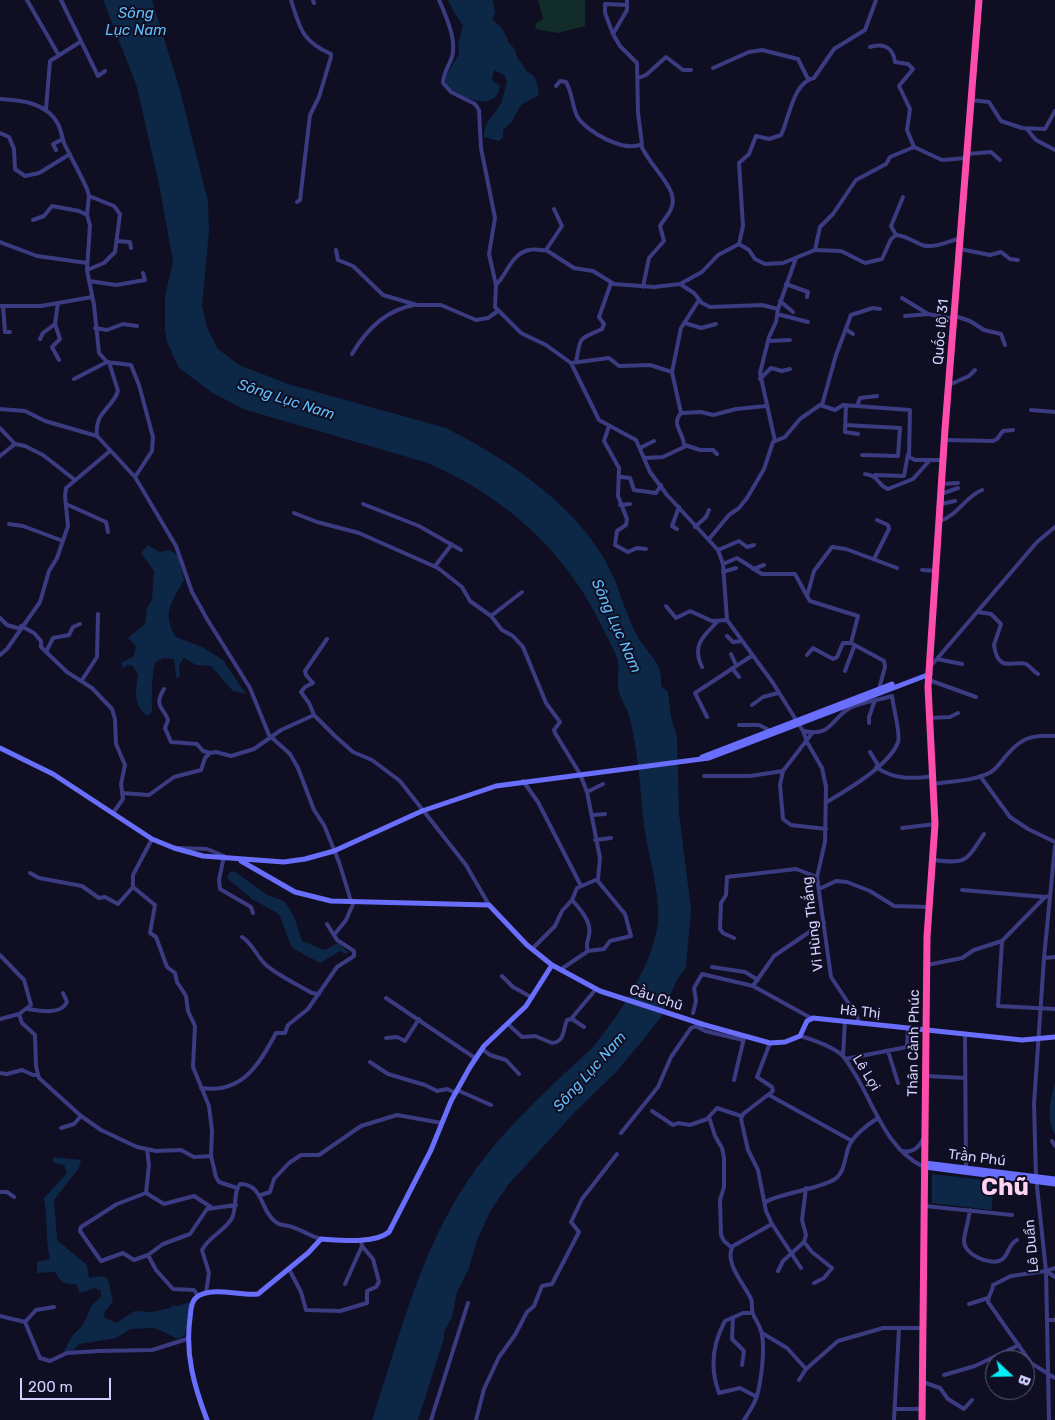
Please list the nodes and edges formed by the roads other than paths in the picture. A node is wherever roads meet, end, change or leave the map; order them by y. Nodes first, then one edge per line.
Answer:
1 (27, 0) edge
2 (60, 0) edge
3 (291, 0) edge
4 (439, 0) edge
5 (876, 0) edge
6 (979, 0) edge
7 (627, 3) edge
8 (613, 34) junction
9 (80, 42) junction
10 (870, 47) dead end
11 (58, 54) junction
12 (713, 68) dead end
13 (691, 70) dead end
14 (105, 71) dead end
15 (638, 78) junction
16 (808, 79) junction
17 (556, 86) dead end
18 (0, 99) edge
19 (971, 100) junction
20 (46, 109) junction
21 (1055, 111) edge
22 (1026, 128) junction
23 (0, 133) edge
24 (63, 139) junction
25 (641, 145) junction
26 (914, 147) junction
27 (56, 150) dead end
28 (1055, 150) edge
29 (70, 154) junction
30 (967, 156) junction
31 (1000, 160) dead end
32 (90, 196) junction
33 (903, 198) dead end
34 (297, 202) dead end
35 (554, 209) dead end
36 (87, 215) junction
37 (33, 220) dead end
38 (896, 235) junction
39 (961, 238) junction
40 (117, 241) junction
41 (0, 242) edge
42 (738, 244) junction
43 (131, 248) dead end
44 (960, 249) junction
45 (336, 250) dead end
46 (546, 250) junction
47 (815, 250) junction
48 (796, 258) junction
49 (1018, 260) dead end
50 (87, 263) junction
51 (87, 270) junction
52 (143, 273) dead end
53 (89, 281) junction
54 (611, 283) junction
55 (680, 284) junction
56 (786, 284) junction
57 (496, 285) junction
58 (643, 287) junction
59 (92, 297) junction
60 (807, 297) dead end
61 (902, 298) dead end
62 (699, 300) junction
63 (780, 302) junction
64 (58, 303) junction
65 (417, 305) junction
66 (2, 306) edge
67 (880, 309) dead end
68 (498, 310) junction
69 (778, 312) junction
70 (793, 312) dead end
71 (928, 314) junction
72 (905, 316) dead end
73 (955, 317) junction
74 (808, 322) dead end
75 (685, 323) junction
76 (55, 324) junction
77 (716, 324) dead end
78 (137, 326) dead end
79 (95, 328) junction
80 (847, 330) junction
81 (10, 332) dead end
82 (853, 334) dead end
83 (40, 339) dead end
84 (790, 340) dead end
85 (768, 341) junction
86 (1005, 345) dead end
87 (352, 354) dead end
88 (59, 360) dead end
89 (108, 362) junction
90 (574, 362) junction
91 (790, 369) dead end
92 (975, 370) dead end
93 (672, 372) junction
94 (74, 379) dead end
95 (760, 379) junction
96 (949, 385) junction
97 (877, 396) dead end
98 (822, 405) junction
99 (846, 405) junction
100 (766, 406) junction
101 (857, 406) junction
102 (0, 408) edge
103 (1031, 410) dead end
104 (1055, 412) edge
105 (681, 413) junction
106 (845, 425) junction
107 (608, 426) junction
108 (0, 428) edge
109 (1013, 430) dead end
110 (858, 434) dead end
111 (97, 436) junction
112 (654, 440) dead end
113 (945, 440) junction
114 (774, 441) junction
115 (15, 444) junction
116 (685, 445) junction
117 (640, 448) junction
118 (110, 450) junction
119 (717, 454) dead end
120 (908, 454) junction
121 (862, 455) dead end
122 (0, 456) edge
123 (644, 458) junction
124 (930, 460) junction
125 (944, 460) junction
126 (865, 474) dead end
127 (874, 475) junction
128 (135, 477) junction
129 (620, 477) junction
130 (75, 480) junction
131 (958, 483) dead end
132 (661, 484) junction
133 (942, 484) junction
134 (958, 488) dead end
135 (982, 490) dead end
136 (942, 494) junction
137 (955, 501) dead end
138 (66, 504) junction
139 (364, 504) dead end
140 (630, 504) dead end
141 (941, 504) junction
142 (620, 505) junction
143 (679, 507) junction
144 (709, 510) dead end
145 (294, 513) dead end
146 (877, 520) dead end
147 (940, 521) junction
148 (9, 524) dead end
149 (695, 527) junction
150 (1055, 527) edge
151 (677, 529) dead end
152 (108, 532) dead end
153 (709, 539) junction
154 (62, 541) junction
155 (452, 544) junction
156 (754, 545) dead end
157 (646, 549) dead end
158 (462, 550) dead end
159 (718, 550) junction
160 (874, 559) junction
161 (723, 564) junction
162 (764, 565) dead end
163 (435, 566) junction
164 (736, 568) dead end
165 (897, 568) dead end
166 (753, 569) junction
167 (922, 570) dead end
168 (937, 571) junction
169 (723, 572) junction
170 (522, 592) dead end
171 (806, 596) junction
172 (666, 606) dead end
173 (978, 612) junction
174 (98, 614) dead end
175 (491, 616) junction
176 (0, 618) edge
177 (728, 620) junction
178 (717, 622) junction
179 (80, 624) dead end
180 (21, 627) junction
181 (726, 636) dead end
182 (326, 639) dead end
183 (742, 641) junction
184 (852, 645) junction
185 (46, 652) junction
186 (731, 654) dead end
187 (0, 655) edge
188 (753, 655) junction
189 (807, 655) dead end
190 (934, 657) junction
191 (962, 664) dead end
192 (734, 666) junction
193 (702, 667) dead end
194 (844, 671) dead end
195 (1038, 674) dead end
196 (928, 675) junction
197 (739, 677) dead end
198 (82, 680) junction
199 (164, 689) dead end
200 (878, 691) junction
201 (778, 693) junction
202 (976, 697) dead end
203 (875, 701) junction
204 (752, 705) dead end
205 (958, 713) dead end
206 (314, 715) junction
207 (707, 717) dead end
208 (929, 718) junction
209 (796, 722) junction
210 (869, 723) dead end
211 (739, 725) dead end
212 (769, 730) junction
213 (803, 731) junction
214 (813, 732) junction
215 (1055, 736) edge
216 (270, 737) junction
217 (807, 742) junction
218 (0, 748) edge
219 (870, 752) dead end
220 (210, 753) junction
221 (701, 757) junction
222 (877, 766) junction
223 (783, 771) junction
224 (580, 774) junction
225 (704, 776) dead end
226 (934, 776) junction
227 (980, 776) junction
228 (523, 781) junction
229 (603, 784) dead end
230 (934, 784) junction
231 (587, 792) junction
232 (122, 793) junction
233 (827, 802) junction
234 (422, 811) junction
235 (113, 813) junction
236 (605, 814) dead end
237 (592, 815) junction
238 (935, 824) junction
239 (902, 828) dead end
240 (826, 829) junction
241 (984, 834) dead end
242 (611, 838) dead end
243 (152, 839) junction
244 (595, 840) junction
245 (1055, 842) edge
246 (1055, 846) edge
247 (334, 851) junction
248 (224, 856) junction
249 (237, 859) junction
250 (933, 860) junction
251 (30, 873) dead end
252 (817, 877) junction
253 (597, 880) junction
254 (581, 886) junction
255 (133, 887) junction
256 (819, 889) junction
257 (962, 890) dead end
258 (1048, 896) junction
259 (1055, 897) edge
260 (572, 900) junction
261 (352, 902) junction
262 (489, 905) junction
263 (929, 907) junction
264 (253, 913) dead end
265 (824, 922) junction
266 (326, 924) dead end
267 (334, 935) junction
268 (242, 936) dead end
269 (734, 938) dead end
270 (1002, 941) junction
271 (532, 949) junction
272 (588, 951) junction
273 (0, 955) edge
274 (1055, 957) edge
275 (1044, 958) junction
276 (552, 965) junction
277 (927, 965) junction
278 (712, 967) dead end
279 (560, 970) junction
280 (502, 976) dead end
281 (758, 980) junction
282 (753, 986) junction
283 (598, 990) junction
284 (62, 993) dead end
285 (319, 994) junction
286 (386, 998) dead end
287 (531, 998) junction
288 (1040, 1008) junction
289 (28, 1009) junction
290 (1055, 1009) edge
291 (693, 1013) dead end
292 (19, 1014) junction
293 (811, 1018) junction
294 (0, 1019) edge
295 (419, 1019) junction
296 (571, 1019) junction
297 (845, 1021) junction
298 (859, 1023) junction
299 (508, 1024) junction
300 (584, 1027) dead end
301 (908, 1029) junction
302 (927, 1031) junction
303 (965, 1035) junction
304 (800, 1036) junction
305 (1055, 1037) edge
306 (386, 1038) dead end
307 (744, 1038) junction
308 (1037, 1040) junction
309 (770, 1044) junction
310 (482, 1049) junction
311 (888, 1051) junction
312 (475, 1058) junction
313 (844, 1058) junction
314 (370, 1062) dead end
315 (0, 1073) edge
316 (519, 1074) dead end
317 (38, 1075) junction
318 (926, 1076) junction
319 (965, 1078) junction
320 (734, 1080) dead end
321 (898, 1083) dead end
322 (201, 1088) junction
323 (456, 1092) junction
324 (769, 1096) junction
325 (491, 1105) dead end
326 (652, 1111) dead end
327 (81, 1116) junction
328 (741, 1116) junction
329 (709, 1117) junction
330 (878, 1118) junction
331 (442, 1123) junction
332 (61, 1128) dead end
333 (621, 1133) dead end
334 (926, 1135) junction
335 (852, 1141) junction
336 (1052, 1141) dead end
337 (1055, 1146) edge
338 (147, 1149) junction
339 (902, 1152) junction
340 (617, 1154) dead end
341 (211, 1156) junction
342 (915, 1163) junction
343 (925, 1165) junction
344 (966, 1171) junction
345 (925, 1179) junction
346 (1036, 1179) junction
347 (1055, 1179) edge
348 (1055, 1184) edge
349 (237, 1188) junction
350 (806, 1188) junction
351 (0, 1192) edge
352 (146, 1193) junction
353 (261, 1195) junction
354 (14, 1197) dead end
355 (765, 1202) junction
356 (236, 1205) junction
357 (925, 1206) junction
358 (211, 1208) junction
359 (970, 1210) junction
360 (1012, 1215) dead end
361 (772, 1224) junction
362 (321, 1239) junction
363 (1017, 1240) dead end
364 (804, 1242) junction
365 (361, 1243) junction
366 (732, 1248) junction
367 (790, 1254) junction
368 (148, 1255) junction
369 (801, 1268) dead end
370 (1055, 1268) edge
371 (289, 1269) junction
372 (778, 1271) dead end
373 (1046, 1271) junction
374 (1055, 1277) edge
375 (345, 1284) dead end
376 (814, 1284) dead end
377 (206, 1293) junction
378 (198, 1296) junction
379 (988, 1298) junction
380 (468, 1303) dead end
381 (969, 1304) dead end
382 (54, 1307) dead end
383 (752, 1312) junction
384 (0, 1316) edge
385 (733, 1318) junction
386 (1047, 1320) junction
387 (1055, 1320) edge
388 (25, 1322) junction
389 (923, 1328) junction
390 (899, 1329) junction
391 (762, 1333) junction
392 (187, 1340) junction
393 (1019, 1345) junction
394 (742, 1365) dead end
395 (806, 1369) junction
396 (1048, 1373) junction
397 (944, 1375) dead end
398 (1055, 1378) edge
399 (799, 1380) dead end
400 (923, 1382) junction
401 (757, 1397) junction
402 (972, 1400) dead end
403 (895, 1409) junction
404 (922, 1409) junction
405 (207, 1420) edge
406 (431, 1420) edge
407 (476, 1420) edge
408 (744, 1420) edge
409 (894, 1420) edge
410 (922, 1420) edge
411 (1049, 1420) edge

1 - 11 street
2 - 9 street
3 - 34 street
4 - 57 street
5 - 16 street
6 - 19 highway, Quốc lộ 31
7 - 8 street
7 - 8 street
8 - 15 street
9 - 11 street
9 - 14 street
10 - 26 street
11 - 20 street
12 - 16 street
13 - 15 street
15 - 25 street
16 - 42 street
17 - 25 street
18 - 20 street
19 - 22 street
19 - 30 highway, Quốc lộ 31
20 - 24 street
21 - 22 street
22 - 28 street
23 - 29 street
24 - 27 street
24 - 29 street
25 - 58 street
26 - 30 street
26 - 47 street
29 - 32 street
30 - 31 street
30 - 39 highway, Quốc lộ 31
32 - 36 street
32 - 40 street
33 - 38 street
35 - 46 street
36 - 37 street
36 - 50 street
38 - 39 street
38 - 47 street
39 - 44 highway, Quốc lộ 31
40 - 43 street
40 - 51 street
41 - 50 street
42 - 48 street
42 - 55 street
44 - 49 street
44 - 73 highway, Quốc lộ 31
45 - 65 street
46 - 54 street
46 - 57 street
47 - 48 street
48 - 56 street
50 - 51 street
51 - 53 street
52 - 53 street
53 - 59 street
54 - 58 street
54 - 90 street
55 - 58 street
55 - 62 street
56 - 60 street
56 - 63 street
57 - 68 street
59 - 64 street
59 - 79 street
61 - 71 street
62 - 69 street
62 - 75 street
63 - 69 street
63 - 70 street
64 - 66 street
64 - 76 street
65 - 68 street
65 - 87 street
66 - 81 street
67 - 80 street
68 - 90 street
69 - 74 street
69 - 85 street
71 - 72 street
71 - 73 street
73 - 86 street
73 - 96 highway, Quốc lộ 31
75 - 77 street
75 - 93 street
76 - 83 street
76 - 88 street
78 - 79 street
79 - 89 street
80 - 82 street
80 - 98 street
84 - 85 street
85 - 95 street
89 - 94 street
89 - 111 street
89 - 128 street
90 - 93 street
90 - 107 street
91 - 95 street
92 - 96 street
93 - 105 street
95 - 100 street
96 - 113 highway, Quốc lộ 31
97 - 101 street
98 - 99 street
98 - 114 street
99 - 101 street
99 - 106 street
100 - 105 street
100 - 114 street
101 - 120 street
102 - 111 street
103 - 104 street
105 - 116 street
106 - 110 street
106 - 121 street
107 - 117 street
107 - 129 street
108 - 115 street
109 - 113 street
111 - 118 street
112 - 117 street
113 - 125 highway, Quốc lộ 31
114 - 153 street
115 - 122 street
115 - 130 street
116 - 119 street
116 - 123 street
117 - 123 street
118 - 128 street
118 - 130 street
120 - 124 street
120 - 127 street
123 - 132 street
124 - 125 street
124 - 127 street
125 - 133 highway, Quốc lộ 31
126 - 127 street
128 - 216 street
129 - 132 street
129 - 142 street
130 - 138 street
131 - 133 street
132 - 143 street
133 - 136 highway, Quốc lộ 31
134 - 136 street
135 - 147 street
136 - 141 highway, Quốc lộ 31
137 - 141 street
138 - 152 street
138 - 154 street
139 - 155 street
140 - 142 street
141 - 147 highway, Quốc lộ 31
142 - 157 street
143 - 149 street
143 - 151 street
144 - 149 street
145 - 163 street
146 - 160 street
147 - 168 highway, Quốc lộ 31
148 - 154 street
149 - 153 street
150 - 173 street
153 - 159 street
154 - 180 street
155 - 158 street
155 - 163 street
156 - 159 street
159 - 161 street
160 - 165 street
160 - 171 street
161 - 166 street
161 - 169 street
162 - 166 street
163 - 175 street
164 - 169 street
166 - 171 street
167 - 168 street
168 - 190 highway, Quốc lộ 31
169 - 177 street
170 - 175 street
171 - 184 street
172 - 178 street
173 - 190 street
173 - 195 street
174 - 198 street
175 - 224 street
176 - 180 street
177 - 178 street
177 - 183 street
178 - 193 street
179 - 185 street
180 - 185 street
180 - 187 street
181 - 183 street
182 - 206 street
183 - 188 street
184 - 189 street
184 - 194 street
184 - 200 street
185 - 198 street
186 - 192 street
188 - 192 street
188 - 201 street
190 - 191 street
190 - 196 highway, Quốc lộ 31
192 - 197 street
192 - 207 street
196 - 200 street
196 - 202 street
196 - 208 highway, Thân Cảnh Phúc
198 - 232 street
199 - 220 street
200 - 203 street
200 - 209 street
201 - 204 street
201 - 209 street
203 - 210 street
203 - 214 street
203 - 222 street
205 - 208 street
206 - 216 street
206 - 234 street
208 - 226 highway, Thân Cảnh Phúc
209 - 212 street
209 - 213 street
209 - 221 street
211 - 212 street
212 - 221 street
213 - 214 street
213 - 217 street, Vi Hùng Thắng
214 - 217 street
215 - 227 street
216 - 220 street
216 - 247 street
217 - 223 street
217 - 233 street, Vi Hùng Thắng
218 - 235 street
219 - 222 street
220 - 232 street
221 - 224 street
222 - 226 street
222 - 233 street
223 - 225 street
223 - 240 street
224 - 228 street
224 - 231 street
226 - 230 highway, Thân Cảnh Phúc
227 - 230 street
227 - 245 street
228 - 234 street
228 - 254 street
229 - 231 street
230 - 238 highway, Thân Cảnh Phúc
231 - 237 street
232 - 235 street
233 - 240 street, Vi Hùng Thắng
234 - 247 street
234 - 262 street
235 - 243 street
236 - 237 street
237 - 244 street
238 - 239 street
238 - 250 highway, Thân Cảnh Phúc
240 - 252 street, Vi Hùng Thắng
241 - 250 street
242 - 244 street
243 - 248 street
243 - 255 street
244 - 253 street
246 - 258 street, Lê Duẩn
247 - 249 street
247 - 261 street
248 - 249 street
248 - 264 street
249 - 261 street
250 - 263 highway, Thân Cảnh Phúc
251 - 255 street
252 - 256 street, Vi Hùng Thắng
252 - 269 street
253 - 254 street
253 - 272 street
254 - 260 street
255 - 322 street
256 - 263 street
256 - 265 street, Vi Hùng Thắng
257 - 258 street
258 - 259 street
258 - 270 street
258 - 275 street, Lê Duẩn
260 - 271 street
260 - 272 street
261 - 262 street
261 - 267 street
262 - 271 street, Cầu Chũ
263 - 277 highway, Thân Cảnh Phúc
265 - 281 street
265 - 298 street, Vi Hùng Thắng
266 - 267 street
267 - 285 street
268 - 285 street
270 - 277 street
270 - 288 street
271 - 276 street, Cầu Chũ
272 - 279 street
273 - 289 street
274 - 275 street
275 - 288 street, Lê Duẩn
276 - 279 street, Cầu Chũ
276 - 287 street
277 - 302 highway, Thân Cảnh Phúc
278 - 281 street
279 - 283 street, Cầu Chũ
280 - 287 street
281 - 282 street
282 - 291 street
282 - 293 street
283 - 296 street
283 - 307 street, Cầu Chũ
284 - 289 street
285 - 322 street
286 - 295 street
287 - 299 street
288 - 290 street
288 - 308 street, Lê Duẩn
289 - 292 street
292 - 294 street
292 - 317 street
293 - 297 street, Hà Thị
293 - 304 street
295 - 306 street
295 - 312 street
296 - 299 street
296 - 300 street
297 - 298 street, Hà Thị
297 - 313 street
298 - 301 street, Hà Thị
299 - 310 street
301 - 302 street, Hà Thị
301 - 311 street
302 - 303 street, Hà Thị
302 - 318 highway, Thân Cảnh Phúc
303 - 308 street, Hà Thị
303 - 319 street
304 - 309 street
304 - 313 street, Lê Lợi
305 - 308 street, Hà Thị
307 - 309 street
307 - 320 street
307 - 333 street
308 - 346 street, Lê Duẩn
309 - 324 street
310 - 312 street
310 - 316 street
311 - 313 street
311 - 321 street
312 - 323 street
313 - 330 street, Lê Lợi
314 - 323 street
315 - 317 street
317 - 327 street
318 - 319 street
318 - 334 highway, Thân Cảnh Phúc
319 - 344 street
322 - 341 street
323 - 325 street
323 - 331 street
324 - 328 street
324 - 335 street
326 - 329 street
327 - 332 street
327 - 338 street
328 - 329 street
328 - 355 street
329 - 366 street
330 - 335 street
330 - 339 street, Lê Lợi
331 - 353 street
331 - 365 street
334 - 339 street
334 - 343 highway, Thân Cảnh Phúc
335 - 350 street
336 - 337 street
338 - 341 street
338 - 352 street
339 - 342 street, Lê Lợi
340 - 407 street
341 - 349 street
342 - 343 street
342 - 345 street, Lê Lợi
343 - 344 street, Trần Phú
343 - 345 highway, Thân Cảnh Phúc
344 - 346 street, Trần Phú
345 - 357 highway, Thân Cảnh Phúc
346 - 347 street, Trần Phú
346 - 348 street, Trần Phú
346 - 373 street, Lê Duẩn
349 - 353 street
349 - 356 street
350 - 355 street
350 - 364 street
351 - 354 street
352 - 358 street
352 - 368 street
353 - 362 street
355 - 361 street
356 - 358 street
356 - 377 street
357 - 359 street
357 - 389 highway, Thân Cảnh Phúc
358 - 368 street
359 - 360 street
359 - 363 street
361 - 366 street
361 - 367 street
362 - 365 street
362 - 371 street
364 - 367 street
364 - 376 street
365 - 371 street
365 - 375 street
366 - 383 street
367 - 369 street
367 - 372 street
368 - 378 street
370 - 373 street
371 - 377 street
373 - 374 street
373 - 379 street
373 - 386 street, Lê Duẩn
377 - 378 street
378 - 392 street
379 - 381 street
379 - 393 street
380 - 406 street
382 - 388 street
383 - 385 street
383 - 391 street
384 - 388 street
385 - 394 street
385 - 401 street
386 - 387 street
386 - 396 street, Lê Duẩn
388 - 392 street
389 - 390 street
389 - 400 highway, Thân Cảnh Phúc
390 - 395 street
390 - 403 street
391 - 395 street
391 - 401 street
392 - 405 street
393 - 396 street
393 - 397 street
395 - 399 street
396 - 398 street
396 - 411 street, Lê Duẩn
400 - 402 street
400 - 404 highway, Thân Cảnh Phúc
401 - 408 street
403 - 404 street
403 - 409 street
404 - 410 highway, Thân Cảnh Phúc

